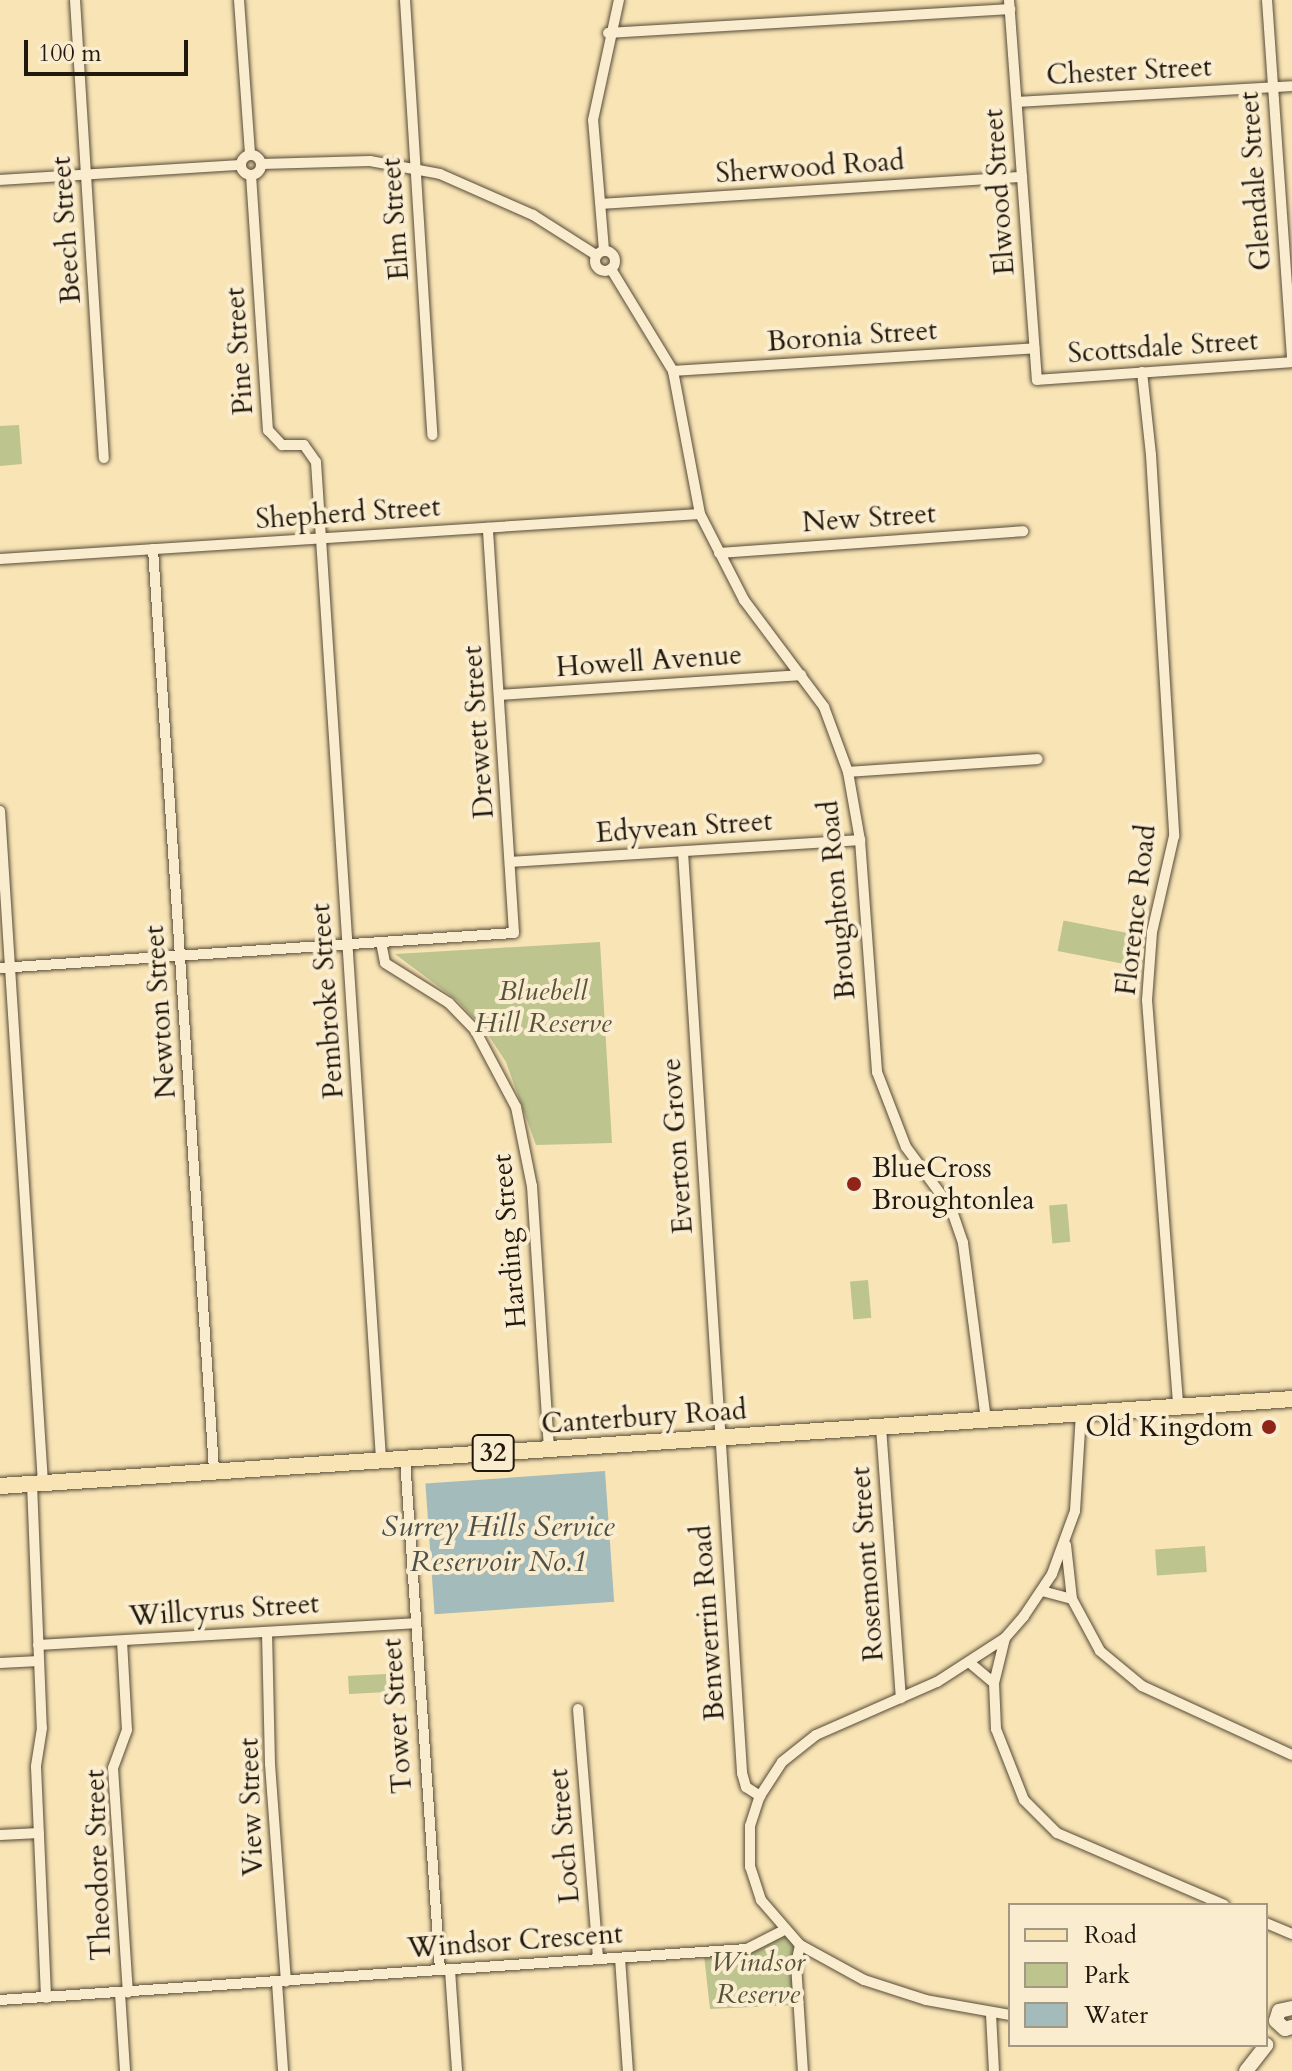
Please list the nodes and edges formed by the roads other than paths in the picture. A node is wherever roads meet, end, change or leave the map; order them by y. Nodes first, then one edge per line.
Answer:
1 (75, 0) edge
2 (239, 0) edge
3 (405, 0) edge
4 (619, 0) edge
5 (1267, 0) edge
6 (1009, 4) edge
7 (608, 33) junction
8 (1292, 86) edge
9 (1273, 87) junction
10 (1017, 102) junction
11 (250, 154) junction
12 (261, 164) junction
13 (240, 165) junction
14 (416, 169) junction
15 (86, 175) junction
16 (251, 175) junction
17 (1022, 177) junction
18 (0, 180) edge
19 (601, 204) junction
20 (600, 253) junction
21 (611, 269) junction
22 (1034, 348) junction
23 (1292, 360) edge
24 (673, 371) junction
25 (1142, 372) junction
26 (1037, 380) joint
27 (432, 435) dead end
28 (104, 458) dead end
29 (700, 514) junction
30 (488, 528) junction
31 (1023, 531) dead end
32 (320, 538) junction
33 (153, 549) junction
34 (719, 553) junction
35 (0, 559) edge
36 (801, 675) junction
37 (500, 695) junction
38 (1038, 759) dead end
39 (848, 772) junction
40 (0, 811) edge
41 (860, 840) junction
42 (683, 852) junction
43 (510, 862) junction
44 (381, 942) junction
45 (348, 944) junction
46 (180, 957) junction
47 (5, 968) edge
48 (1292, 1399) edge
49 (1178, 1407) junction
50 (1081, 1413) junction
51 (986, 1420) junction
52 (881, 1427) junction
53 (720, 1438) junction
54 (549, 1449) junction
55 (405, 1459) junction
56 (381, 1460) junction
57 (214, 1471) junction
58 (37, 1483) junction
59 (0, 1486) edge
60 (1066, 1543) junction
61 (1042, 1591) junction
62 (1072, 1599) junction
63 (414, 1623) junction
64 (267, 1632) junction
65 (1005, 1638) junction
66 (122, 1641) junction
67 (38, 1645) junction
68 (39, 1661) junction
69 (0, 1663) edge
70 (970, 1663) junction
71 (994, 1683) junction
72 (901, 1698) junction
73 (578, 1709) dead end
74 (1292, 1755) edge
75 (760, 1796) junction
76 (39, 1833) junction
77 (0, 1835) edge
78 (1219, 1903) edge
79 (1268, 1924) edge
80 (782, 1931) junction
81 (1292, 1934) edge
82 (800, 1945) junction
83 (620, 1958) junction
84 (598, 1959) junction
85 (445, 1970) junction
86 (281, 1981) junction
87 (124, 1993) junction
88 (46, 1998) junction
89 (0, 2000) edge
90 (1279, 2008) edge
91 (991, 2014) junction
92 (1008, 2015) edge
93 (1286, 2027) edge
94 (1268, 2043) edge
95 (1264, 2047) edge
96 (125, 2071) edge
97 (283, 2071) edge
98 (457, 2071) edge
99 (628, 2071) edge
100 (803, 2071) edge
101 (994, 2071) edge
102 (1246, 2071) edge

1 - 15 street, Beech Street
2 - 11 street
3 - 14 street, Elm Street
4 - 7 street
5 - 9 street, Glendale Street
6 - 7 street
6 - 10 street, Elwood Street
7 - 19 street
8 - 9 street, Chester Street
9 - 10 street, Chester Street
9 - 23 street, Glendale Street
10 - 17 street, Elwood Street
11 - 12 street
11 - 13 street
12 - 14 street
12 - 16 street
13 - 15 street
13 - 16 street
14 - 20 street
14 - 27 street, Elm Street
15 - 18 street
15 - 28 street, Beech Street
16 - 32 street, Pine Street
17 - 19 street, Sherwood Road
17 - 22 street, Elwood Street
19 - 20 street
20 - 21 street
20 - 21 street
21 - 24 street, Broughton Road
22 - 24 street, Boronia Street
22 - 26 street, Elwood Street
23 - 25 street, Scottsdale Street
24 - 29 street, Broughton Road
25 - 26 street, Scottsdale Street
25 - 49 street, Florence Road
29 - 30 street, Shepherd Street
29 - 34 street, Broughton Road
30 - 32 street, Shepherd Street
30 - 37 street, Drewett Street
31 - 34 street, New Street
32 - 33 street, Shepherd Street
32 - 45 street, Pembroke Street
33 - 35 street, Shepherd Street
33 - 46 street, Newton Street
34 - 36 street, Broughton Road
36 - 37 street, Howell Avenue
36 - 39 street, Broughton Road
37 - 43 street, Drewett Street
38 - 39 street
39 - 41 street, Broughton Road
40 - 47 street
41 - 42 street, Edyvean Street
41 - 51 street, Broughton Road
42 - 43 street, Edyvean Street
42 - 53 street, Everton Grove
43 - 44 street, Drewett Street
44 - 45 street
44 - 54 street, Harding Street
45 - 46 street
45 - 56 street, Pembroke Street
46 - 47 street
46 - 57 street, Newton Street
47 - 58 street
48 - 49 main road, Canterbury Road / 32
49 - 50 main road, Canterbury Road / 32
50 - 51 main road, Canterbury Road / 32
50 - 60 street
51 - 52 main road, Canterbury Road / 32
52 - 53 main road, Canterbury Road / 32
52 - 72 street, Rosemont Street
53 - 54 main road, Canterbury Road / 32
53 - 75 street, Benwerrin Road
54 - 55 main road, Canterbury Road / 32
55 - 56 main road, Canterbury Road / 32
55 - 63 street, Tower Street
56 - 57 main road, Canterbury Road / 32
57 - 58 main road, Canterbury Road / 32
58 - 59 main road, Canterbury Road / 32
58 - 67 street
60 - 61 street
60 - 62 street
61 - 62 street
61 - 65 street
62 - 74 street
63 - 64 street, Willcyrus Street
63 - 85 street, Tower Street
64 - 66 street, Willcyrus Street
64 - 86 street, View Street
65 - 70 street
65 - 71 street
66 - 67 street, Willcyrus Street
66 - 87 street, Theodore Street
67 - 68 street
68 - 69 street
68 - 76 street
70 - 71 street
70 - 72 street
71 - 78 street
72 - 75 street
73 - 84 street, Loch Street
75 - 80 street
76 - 77 street
76 - 88 street
79 - 81 street
80 - 82 street
80 - 83 street, Windsor Crescent
82 - 91 street
82 - 100 street
83 - 84 street, Windsor Crescent
83 - 99 street
84 - 85 street, Windsor Crescent
85 - 86 street, Windsor Crescent
85 - 98 street, Tower Street
86 - 87 street, Windsor Crescent
86 - 97 street, View Street
87 - 88 street, Windsor Crescent
87 - 96 street, Theodore Street
88 - 89 street, Windsor Crescent
90 - 93 street
91 - 92 street
91 - 101 street
93 - 94 street
95 - 102 street

